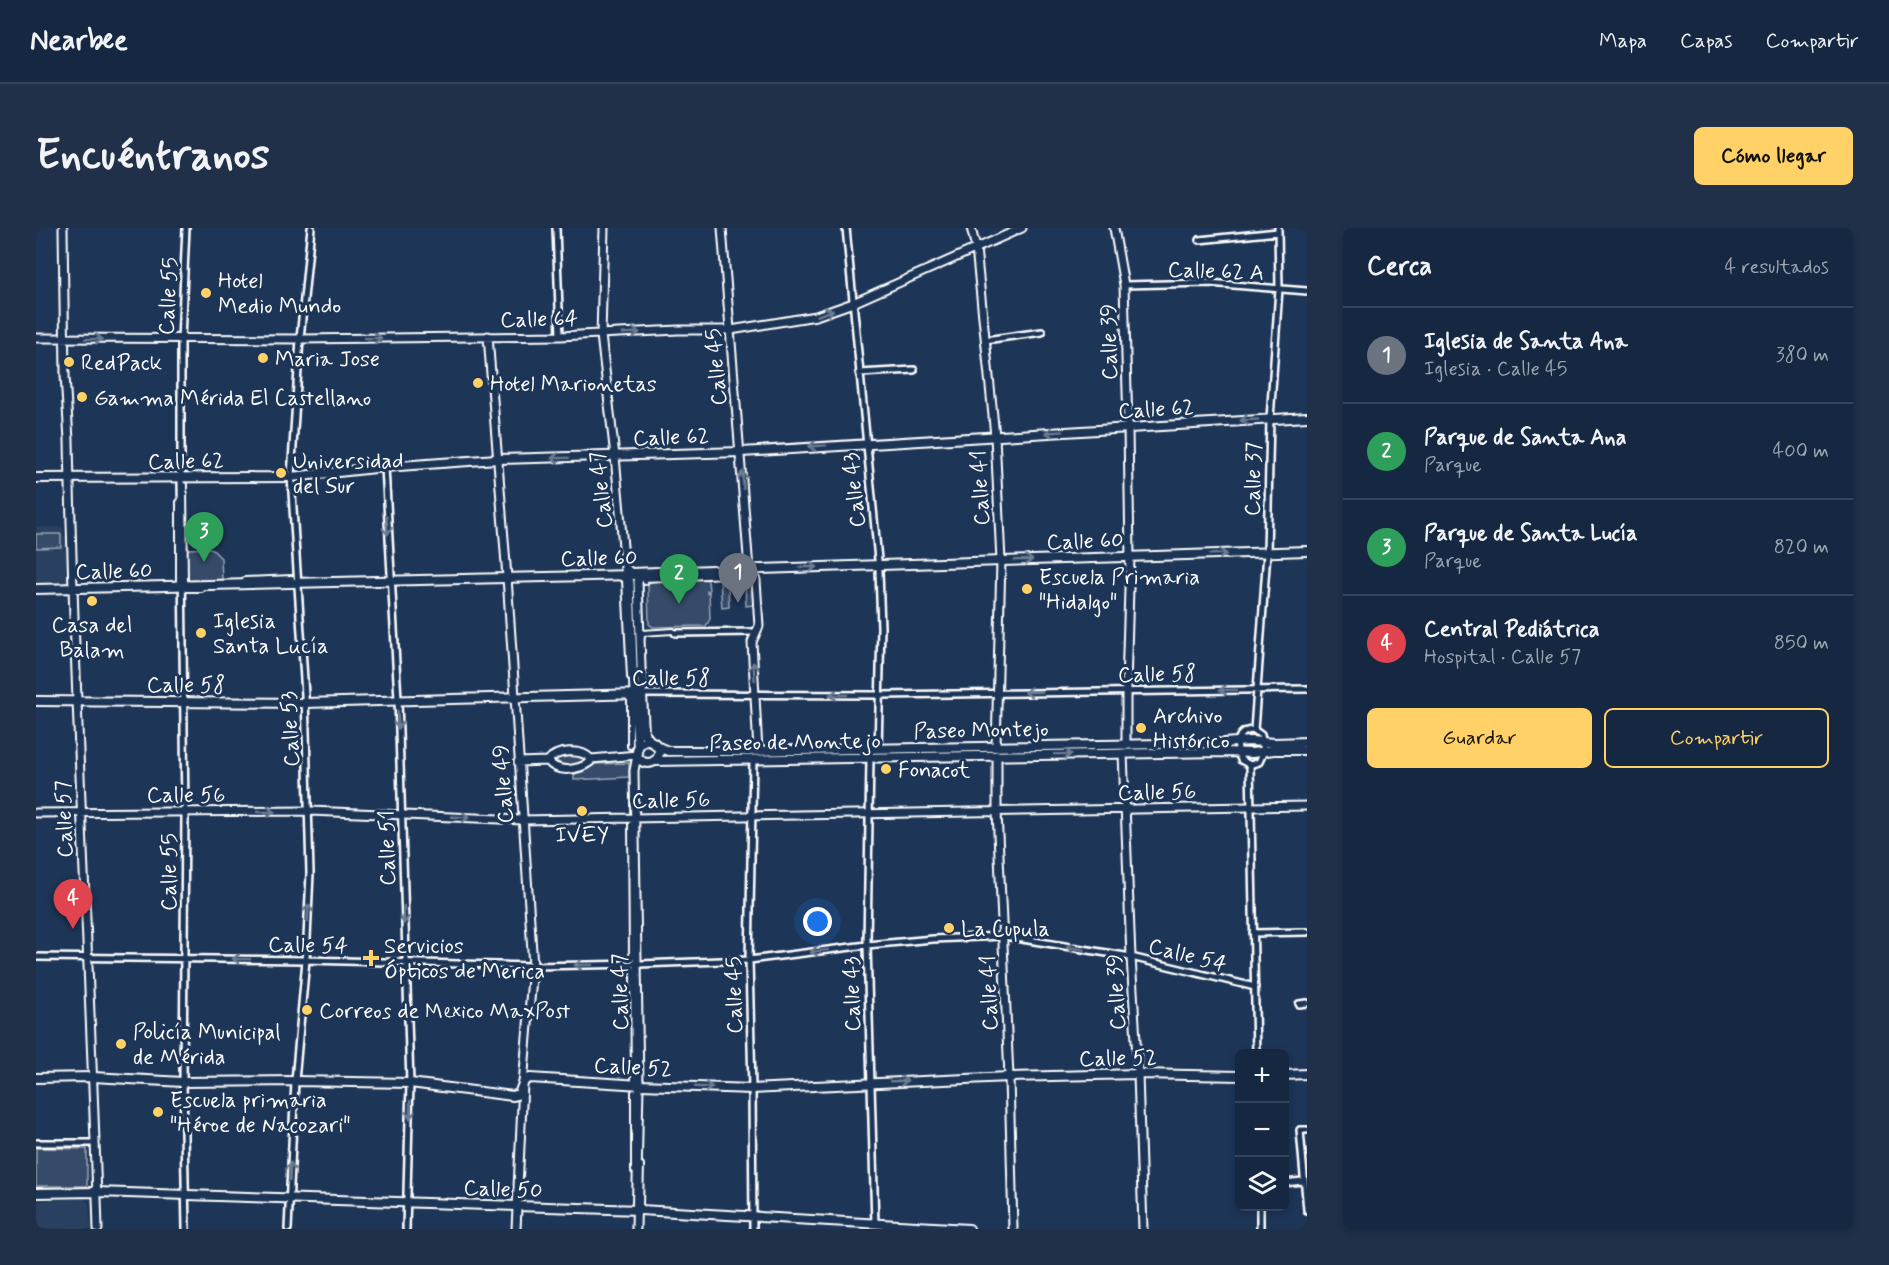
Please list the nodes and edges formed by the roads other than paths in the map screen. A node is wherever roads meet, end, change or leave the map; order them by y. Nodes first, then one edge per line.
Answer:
1 (63, 228) edge
2 (186, 228) edge
3 (311, 228) edge
4 (556, 228) edge
5 (604, 228) edge
6 (722, 228) edge
7 (846, 228) edge
8 (971, 228) edge
9 (1022, 228) edge
10 (1114, 228) edge
11 (1278, 230) edge
12 (1199, 240) dead end
13 (976, 248) junction
14 (1124, 285) junction
15 (1279, 289) junction
16 (1307, 291) edge
17 (852, 303) junction
18 (730, 330) junction
19 (1042, 332) dead end
20 (601, 335) junction
21 (488, 336) junction
22 (560, 336) junction
23 (36, 338) edge
24 (64, 338) junction
25 (300, 339) junction
26 (181, 340) junction
27 (985, 340) junction
28 (914, 370) dead end
29 (859, 373) junction
30 (1307, 417) edge
31 (1270, 419) junction
32 (1128, 427) junction
33 (994, 436) junction
34 (866, 442) junction
35 (741, 452) junction
36 (615, 456) junction
37 (497, 459) junction
38 (385, 467) junction
39 (291, 477) junction
40 (36, 478) edge
41 (70, 478) junction
42 (181, 483) junction
43 (1307, 551) edge
44 (1267, 553) junction
45 (1130, 557) junction
46 (1001, 561) junction
47 (878, 565) junction
48 (748, 569) junction
49 (626, 570) junction
50 (508, 577) junction
51 (644, 578) junction
52 (390, 580) junction
53 (298, 582) junction
54 (182, 588) junction
55 (36, 589) edge
56 (73, 589) junction
57 (674, 632) joint
58 (756, 633) junction
59 (638, 674) junction
60 (1307, 689) edge
61 (1257, 690) junction
62 (1126, 691) junction
63 (635, 693) junction
64 (997, 693) junction
65 (756, 695) junction
66 (880, 695) junction
67 (515, 696) junction
68 (398, 699) junction
69 (36, 701) edge
70 (77, 701) junction
71 (184, 702) junction
72 (305, 703) junction
73 (1254, 730) junction
74 (1238, 742) junction
75 (1263, 742) junction
76 (1307, 742) edge
77 (654, 744) junction
78 (1126, 745) junction
79 (878, 749) junction
80 (1307, 750) edge
81 (636, 751) junction
82 (758, 751) junction
83 (997, 751) junction
84 (1264, 751) junction
85 (1238, 752) junction
86 (1123, 753) junction
87 (870, 758) junction
88 (591, 759) junction
89 (753, 759) junction
90 (548, 761) junction
91 (654, 761) junction
92 (518, 762) junction
93 (1250, 765) junction
94 (1307, 806) edge
95 (1251, 807) junction
96 (1126, 810) junction
97 (185, 812) junction
98 (309, 812) junction
99 (997, 812) junction
100 (36, 813) edge
101 (82, 813) junction
102 (870, 813) junction
103 (402, 815) junction
104 (753, 816) junction
105 (522, 820) junction
106 (633, 821) junction
107 (637, 827) dead end
108 (1307, 932) edge
109 (1253, 933) junction
110 (1004, 936) junction
111 (867, 945) junction
112 (36, 957) edge
113 (87, 957) junction
114 (1131, 957) junction
115 (184, 958) junction
116 (306, 960) junction
117 (749, 960) junction
118 (405, 963) junction
119 (636, 964) junction
120 (533, 966) junction
121 (1256, 987) junction
122 (1307, 1003) edge
123 (1299, 1004) dead end
124 (1256, 1049) edge
125 (1138, 1074) junction
126 (1307, 1074) edge
127 (1289, 1075) edge
128 (1235, 1076) edge
129 (93, 1077) junction
130 (1010, 1077) junction
131 (36, 1078) edge
132 (295, 1081) junction
133 (183, 1082) junction
134 (410, 1083) junction
135 (871, 1083) junction
136 (523, 1084) junction
137 (638, 1085) junction
138 (752, 1089) junction
139 (1304, 1130) edge
140 (36, 1143) edge
141 (95, 1143) junction
142 (1303, 1181) junction
143 (1289, 1182) edge
144 (97, 1192) junction
145 (36, 1193) edge
146 (186, 1195) junction
147 (288, 1199) junction
148 (407, 1203) junction
149 (517, 1206) junction
150 (1307, 1210) edge
151 (637, 1211) junction
152 (1260, 1211) edge
153 (754, 1216) junction
154 (879, 1227) edge
155 (98, 1229) edge
156 (186, 1229) edge
157 (288, 1229) edge
158 (406, 1229) edge
159 (516, 1229) edge
160 (636, 1229) edge
161 (753, 1229) edge
162 (969, 1229) edge
163 (1013, 1229) edge
164 (1143, 1229) edge
165 (1260, 1229) edge

1 - 24 street, Calle 57
2 - 26 street, Calle 55
3 - 25 street, Calle 53
4 - 22 street
5 - 20 street, Calle 47
6 - 18 street, Calle 45
7 - 17 street, Calle 43
8 - 13 street, Calle 41
9 - 13 street, Calle 64
10 - 14 street, Calle 39
11 - 12 street
11 - 15 street, Calle 37
13 - 17 street, Calle 64
13 - 27 street, Calle 41
14 - 15 street, Calle 62 A
14 - 32 street, Calle 39
15 - 16 street, Calle 62 A
15 - 31 street, Calle 37
18 -> 17 street, Calle 64
17 - 29 street, Calle 43
20 -> 18 street, Calle 64
18 - 35 street, Calle 45
19 - 27 street
20 - 22 street, Calle 64
20 - 36 street, Calle 47
21 - 22 street, Calle 64
25 -> 21 street, Calle 64
21 - 37 street, Calle 49
23 - 24 street, Calle 64
24 -> 26 street, Calle 64
24 - 41 street, Calle 57
25 - 26 street, Calle 64
25 - 39 street, Calle 53
26 - 42 street, Calle 55
27 - 33 street, Calle 41
28 - 29 street
29 - 34 street, Calle 43
30 - 31 main road, Calle 62
31 -> 32 main road, Calle 62
31 - 44 street, Calle 37
32 -> 33 main road, Calle 62
32 - 45 street, Calle 39
33 - 34 main road, Calle 62
33 - 46 street, Calle 41
34 -> 35 main road, Calle 62
34 - 47 street, Calle 43
35 - 36 main road, Calle 62
48 -> 35 street, Calle 45
36 -> 37 main road, Calle 62
36 - 49 street, Calle 47
37 - 38 main road, Calle 62
37 - 50 street, Calle 49
38 - 39 main road, Calle 62
38 -> 52 street, Calle 51
39 - 42 main road, Calle 62
39 - 53 street, Calle 53
40 - 41 main road, Calle 62
41 - 42 main road, Calle 62
41 - 56 street, Calle 57
42 - 53 street
42 - 54 street, Calle 55
42 - 56 street
43 - 44 main road, Calle 60
45 -> 44 main road, Calle 60
44 - 61 street, Calle 37
46 -> 45 main road, Calle 60
45 - 62 street, Calle 39
46 - 47 main road, Calle 60
46 - 64 street, Calle 41
48 -> 47 main road, Calle 60
47 - 66 street, Calle 43
48 - 49 street
48 - 51 main road, Calle 60
48 - 58 street, Calle 45
49 - 50 main road, Calle 60
49 - 51 main road, Calle 60
49 - 59 street, Calle 47
50 - 52 main road, Calle 60
50 - 63 street
50 - 67 street, Calle 49
51 - 59 street, Calle 47
52 - 53 main road, Calle 60
52 - 68 street, Calle 51
53 - 54 main road, Calle 60
53 - 72 street, Calle 53
54 - 56 main road, Calle 60
54 - 71 street, Calle 55
55 - 56 main road, Calle 60
56 - 70 street, Calle 57
57 - 58 street
57 - 63 street
65 -> 58 street, Calle 45
59 - 63 street, Calle 47
60 - 61 street, Calle 58
61 -> 62 street, Calle 58
61 - 73 street, Calle 37
62 -> 64 street, Calle 58
62 - 78 street, Calle 39
63 - 65 street, Calle 58
63 - 67 main road, Calle 58
63 - 77 main road, Calle 47
63 - 81 main road, Calle 47
64 - 66 street, Calle 58
64 - 83 street, Calle 41
66 -> 65 street, Calle 58
65 - 82 street, Calle 45
66 - 79 street, Calle 43
67 - 68 main road, Calle 58
67 - 92 street, Calle 49
68 - 72 main road, Calle 58
68 -> 103 street, Calle 51
69 - 70 main road, Calle 58
70 - 71 main road, Calle 58
70 - 101 street, Calle 57
71 - 72 main road, Calle 58
71 - 97 street, Calle 55
72 - 98 street, Calle 53
73 - 74 street
73 - 75 street
74 - 75 main road, Paseo Montejo
74 - 78 main road, Paseo Montejo
74 - 85 street
75 - 76 main road, Paseo Montejo
75 - 84 street
77 - 81 main road
77 - 82 main road, Paseo Montejo
77 - 91 main road
78 - 83 main road, Paseo Montejo
79 - 82 main road, Paseo Montejo
79 - 83 main road, Paseo Montejo
80 - 84 main road
81 - 88 street
81 - 91 main road
81 - 106 street, Calle 47
83 -> 86 main road, Paseo de Montejo
83 - 87 main road, Paseo de Montejo
83 - 99 street, Calle 41
84 - 85 main road
84 - 93 street
85 - 86 main road, Paseo de Montejo
85 - 93 street
86 - 96 street, Calle 39
87 - 89 main road, Paseo de Montejo
87 - 102 street, Calle 43
88 - 90 street
88 - 90 street
89 - 91 main road, Paseo de Montejo
89 - 104 street, Calle 45
90 - 92 street
92 - 105 street, Calle 49
93 - 95 street
94 - 95 street, Calle 56
95 - 96 street, Calle 56
95 - 109 street
96 - 99 street, Calle 56
96 - 114 street, Calle 39
97 -> 98 street, Calle 56
97 - 101 street, Calle 56
97 - 115 street, Calle 55
98 - 103 street, Calle 56
116 -> 98 street, Calle 53
99 - 102 street, Calle 56
99 - 110 street, Calle 41
100 - 101 street, Calle 56
101 - 113 street, Calle 57
102 - 104 street, Calle 56
102 - 111 street, Calle 43
103 -> 105 street, Calle 56
103 -> 118 street, Calle 51
104 - 106 street, Calle 56
104 - 117 street, Calle 45
105 - 106 street, Calle 56
105 - 120 street, Calle 49
106 - 119 street, Calle 47
107 - 119 street
108 - 109 street, Calle 54
109 - 121 street
110 - 111 street, Calle 54
114 -> 110 street, Calle 54
110 - 130 street, Calle 41
111 -> 117 street, Calle 54
111 - 135 street, Calle 43
112 - 113 street, Calle 54
113 - 115 street, Calle 54
113 - 129 street, Calle 57
114 - 121 street, Calle 54
114 - 125 street, Calle 39
116 -> 115 street, Calle 54
115 - 133 street, Calle 55
116 - 118 street, Calle 54
116 - 132 street, Calle 53
117 - 119 street, Calle 54
117 - 138 street, Calle 45
118 - 120 street, Calle 54
118 - 134 street, Calle 51
119 -> 120 street, Calle 54
119 - 137 street, Calle 47
120 - 136 street, Calle 49
121 - 124 street
122 - 123 street
125 - 128 main road, Calle 52
125 - 130 main road, Calle 52
125 - 164 street, Calle 39
126 - 127 main road
129 - 131 main road, Calle 52
129 - 133 main road, Calle 52
129 - 141 street, Calle 57
135 -> 130 main road, Calle 52
130 - 163 street, Calle 41
132 - 133 main road, Calle 52
132 - 134 main road, Calle 52
147 -> 132 street, Calle 53
133 - 146 street, Calle 55
134 - 136 main road, Calle 52
134 -> 148 street, Calle 51
135 - 138 main road, Calle 52
135 - 154 street, Calle 43
136 - 137 main road, Calle 52
136 - 149 street, Calle 49
137 -> 138 main road, Calle 52
137 - 151 street, Calle 47
138 - 153 street, Calle 45
139 - 142 street
140 - 141 street
141 - 144 street, Calle 57
142 - 143 street
142 - 150 street
144 - 145 main road, Calle 50
144 - 146 main road, Calle 50
144 - 155 street, Calle 57
146 - 147 main road, Calle 50
146 - 156 street, Calle 55
147 - 148 main road, Calle 50
147 - 157 street, Calle 53
148 - 149 main road, Calle 50
148 - 158 street, Calle 51
149 - 151 main road, Calle 50
149 - 159 street, Calle 49
151 - 153 main road, Calle 50
151 - 160 street, Calle 47
152 - 165 street
153 - 154 main road, Calle 50
153 - 161 street, Calle 45
154 - 162 main road, Calle 50

